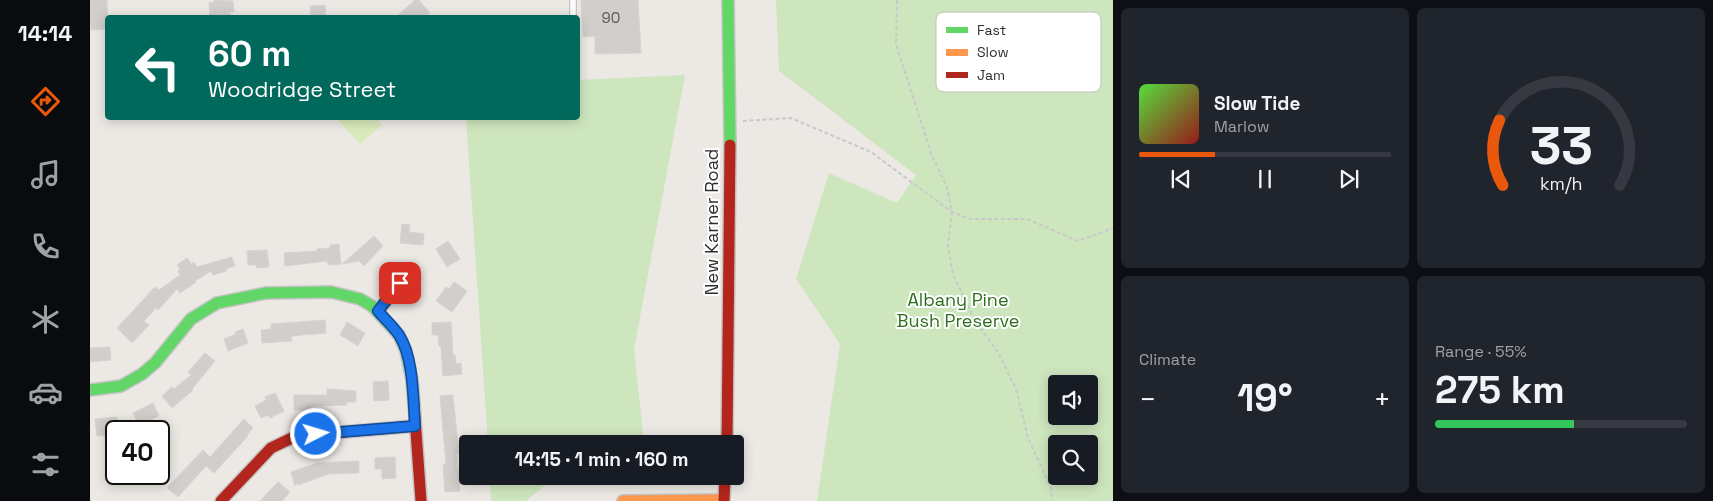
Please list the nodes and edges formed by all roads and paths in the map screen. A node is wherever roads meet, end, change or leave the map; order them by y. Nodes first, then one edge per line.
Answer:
1 (573, 0) edge
2 (728, 0) edge
3 (896, 0) edge
4 (573, 15) edge
5 (730, 122) junction
6 (952, 212) junction
7 (1113, 228) edge
8 (400, 283) dead end
9 (378, 311) junction
10 (90, 390) edge
11 (415, 426) junction
12 (727, 435) edge
13 (725, 485) edge
14 (221, 501) edge
15 (421, 501) edge
16 (624, 501) edge
17 (724, 501) edge
18 (1052, 501) edge

1 - 4 lane
2 - 5 street, New Karner Road
3 - 6 path
5 - 6 path
5 - 12 street, New Karner Road
6 - 7 path
6 - 18 path
8 - 9 street
9 - 10 street
9 - 11 street
11 - 14 street
11 - 15 street
13 - 17 street
16 - 17 street

